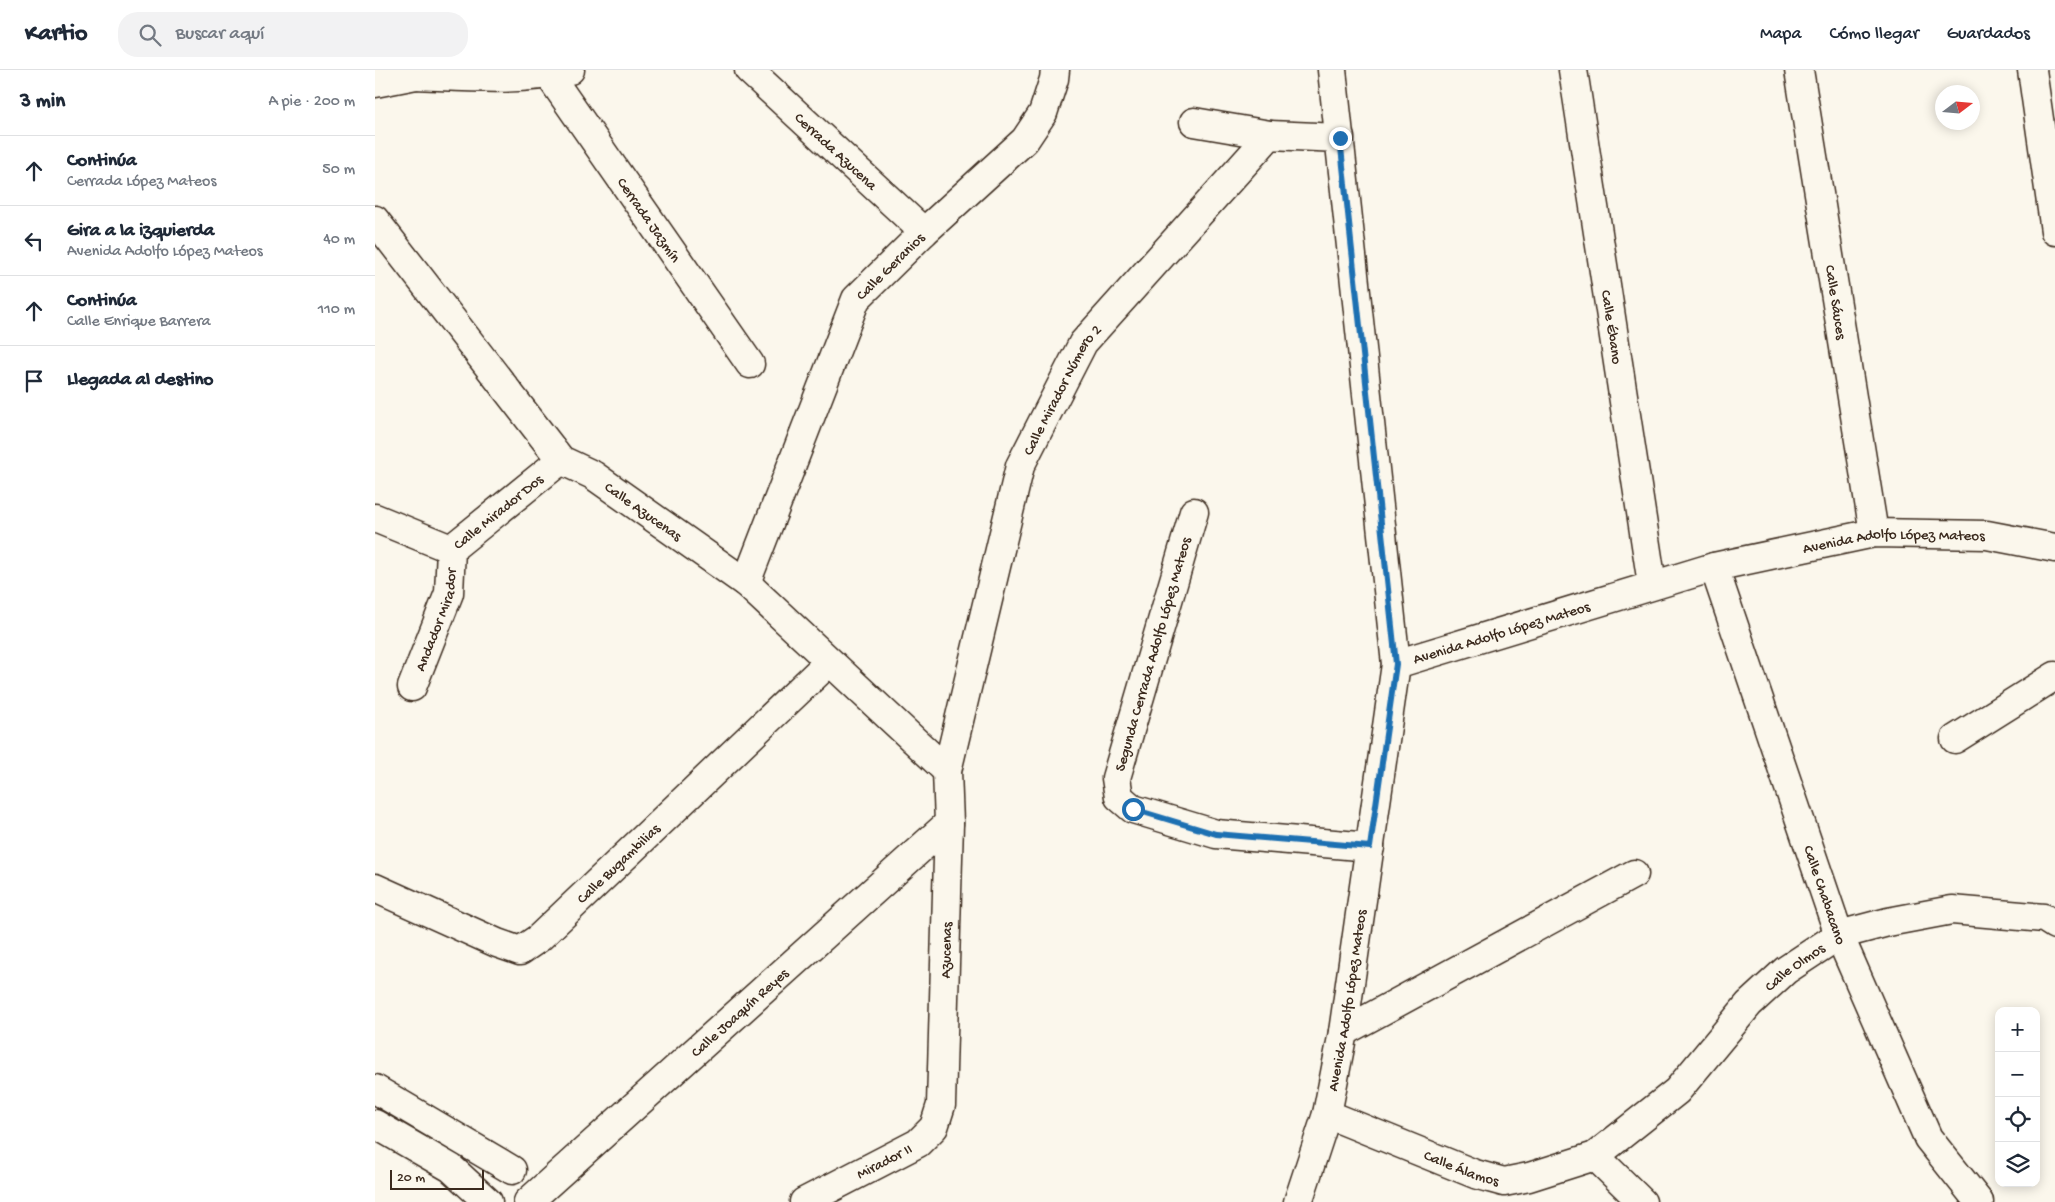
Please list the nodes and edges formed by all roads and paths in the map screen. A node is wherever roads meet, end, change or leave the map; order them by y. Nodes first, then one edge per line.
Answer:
1 (749, 70) edge
2 (1055, 70) edge
3 (1333, 70) edge
4 (1573, 70) edge
5 (1799, 70) edge
6 (2032, 70) edge
7 (414, 72) edge
8 (560, 73) edge
9 (375, 83) edge
10 (1195, 122) dead end
11 (1270, 135) junction
12 (1340, 138) junction
13 (375, 220) edge
14 (2055, 231) edge
15 (924, 232) junction
16 (750, 364) dead end
17 (561, 460) junction
18 (1194, 512) dead end
19 (375, 518) edge
20 (1874, 533) junction
21 (2055, 548) edge
22 (451, 549) junction
23 (1714, 567) junction
24 (746, 583) junction
25 (1652, 584) junction
26 (829, 662) junction
27 (1396, 664) junction
28 (2055, 676) edge
29 (412, 687) dead end
30 (1955, 739) dead end
31 (947, 771) junction
32 (949, 823) junction
33 (1370, 847) junction
34 (1633, 874) dead end
35 (375, 888) edge
36 (2051, 918) edge
37 (1839, 935) junction
38 (1343, 1032) junction
39 (375, 1089) edge
40 (1327, 1114) junction
41 (375, 1124) edge
42 (934, 1127) joint
43 (1595, 1156) junction
44 (512, 1170) dead end
45 (488, 1202) edge
46 (528, 1202) edge
47 (804, 1202) edge
48 (1298, 1202) edge
49 (1642, 1202) edge
50 (1979, 1202) edge

1 - 15 street, Cerrada Azucena
2 - 15 street, Calle Geranios
3 - 12 street
4 - 25 street, Calle Ébano
5 - 20 street, Calle Sáuces
6 - 14 street
7 - 8 street
7 - 9 street
8 - 16 street, Cerrada Jazmín
10 - 11 street
11 - 12 street
11 - 31 street, Calle Mirador Número 2
12 - 27 street
13 - 17 street, Calle Azucenas
15 - 24 street, Calle Geranios
17 - 22 street, Calle Mirador Dos
17 - 24 street, Calle Azucenas
18 - 33 street, Segunda Cerrada Adolfo López Mateos
19 - 22 street, Calle Mirador Dos
20 - 21 street, Avenida Adolfo López Mateos
20 - 23 street, Avenida Adolfo López Mateos
22 - 29 street, Andador Mirador
23 - 25 street, Avenida Adolfo López Mateos
23 - 37 street, Calle Chabacano
24 - 26 street, Calle Azucenas
25 - 27 street, Avenida Adolfo López Mateos
26 - 31 street, Calle Azucenas
26 - 35 street, Calle Bugambilias
27 - 33 street, Avenida Adolfo López Mateos
28 - 30 street
31 - 32 street, Azucenas
32 - 42 street, Azucenas
32 - 46 street, Calle Joaquín Reyes
33 - 38 street, Avenida Adolfo López Mateos
34 - 38 street
36 - 37 street, Calle Olmos
37 - 43 street, Calle Olmos
37 - 50 street, Calle Chabacano
38 - 40 street, Avenida Adolfo López Mateos
39 - 44 street
40 - 43 street, Calle Álamos
40 - 48 street, Avenida Adolfo López Mateos
41 - 45 street
42 - 47 street, Mirador II
43 - 49 street

